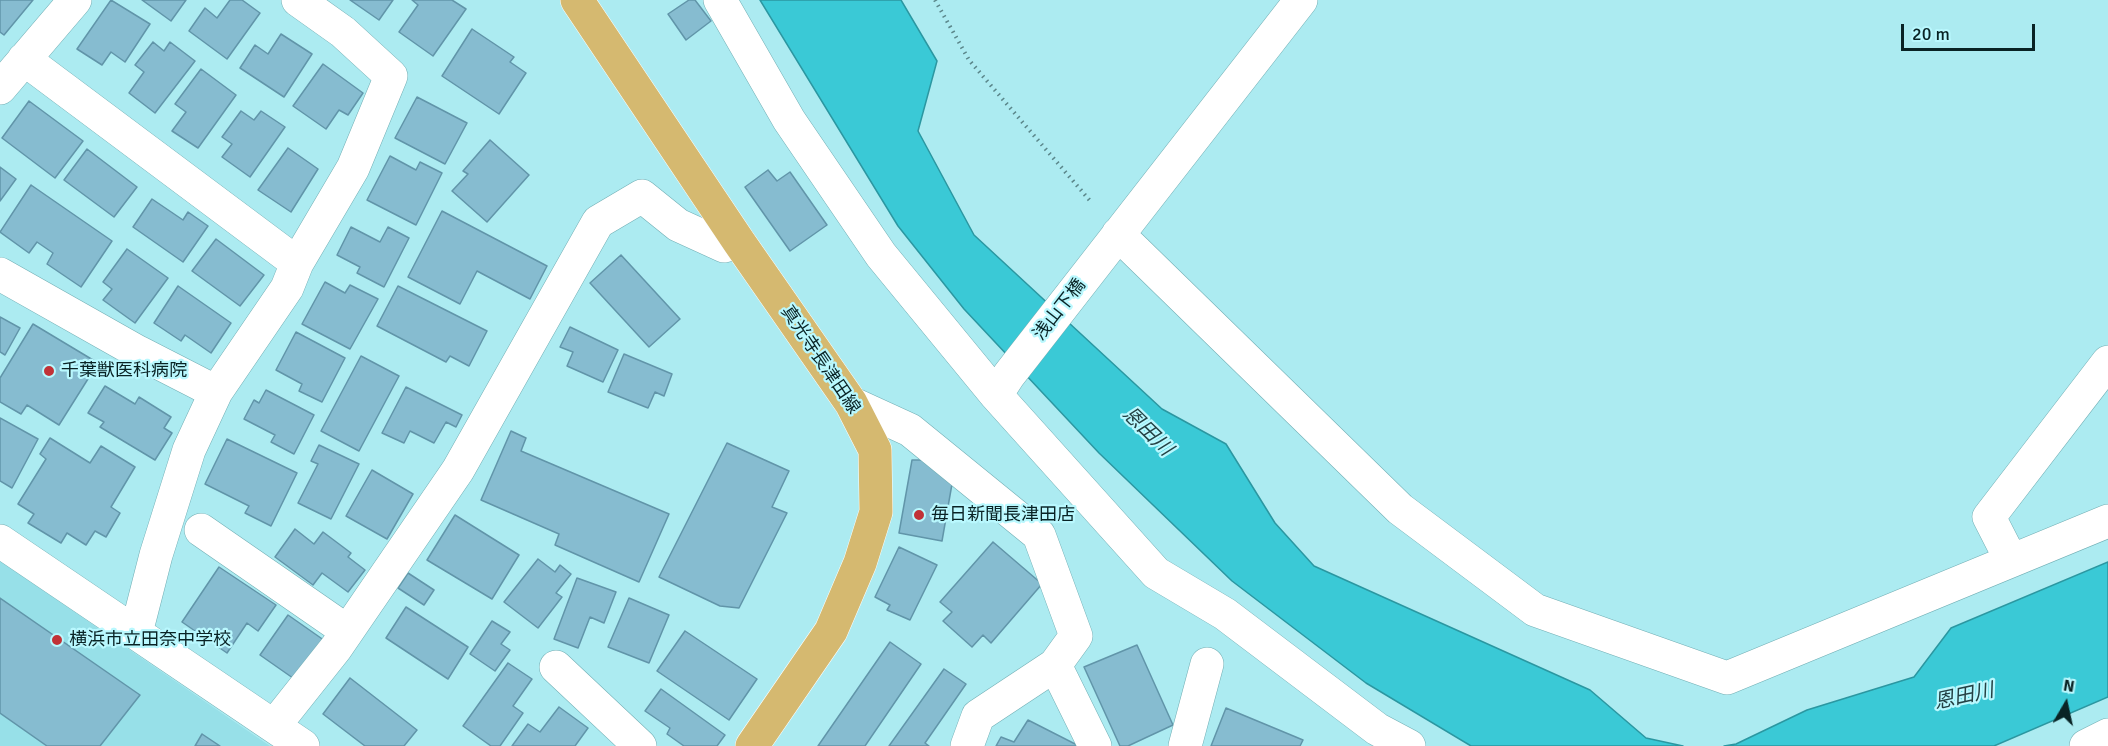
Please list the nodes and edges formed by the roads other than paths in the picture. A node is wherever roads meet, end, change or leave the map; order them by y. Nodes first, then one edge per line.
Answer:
1 (75, 0) edge
2 (298, 0) edge
3 (577, 0) edge
4 (720, 0) edge
5 (1301, 0) edge
6 (24, 59) junction
7 (0, 88) edge
8 (1115, 240) junction
9 (739, 242) junction
10 (297, 263) junction
11 (0, 274) edge
12 (2108, 362) edge
13 (1003, 385) junction
14 (216, 392) junction
15 (851, 403) junction
16 (2108, 521) edge
17 (201, 530) dead end
18 (0, 541) edge
19 (2011, 561) junction
20 (347, 631) junction
21 (136, 633) junction
22 (1207, 664) dead end
23 (1055, 665) junction
24 (556, 668) dead end
25 (274, 726) junction
26 (2108, 735) edge
27 (303, 746) edge
28 (640, 746) edge
29 (752, 746) edge
30 (967, 746) edge
31 (1095, 746) edge
32 (1185, 746) edge
33 (1409, 746) edge
34 (2086, 746) edge

1 - 6 street
2 - 10 street
3 - 9 main road, 真光寺長津田線
4 - 13 street
5 - 8 street, 浅山下橋
6 - 7 street
6 - 10 street
8 - 13 street, 浅山下橋
8 - 19 street
9 - 15 main road, 真光寺長津田線
9 - 20 street
10 - 14 street
11 - 14 street
12 - 19 street
13 - 33 street
14 - 21 street
15 - 23 street
15 - 29 main road, 真光寺長津田線
16 - 19 street
17 - 20 street
18 - 21 street
20 - 25 street
21 - 25 street
22 - 32 street
23 - 30 street
23 - 31 street
24 - 28 street
25 - 27 street
26 - 34 street

